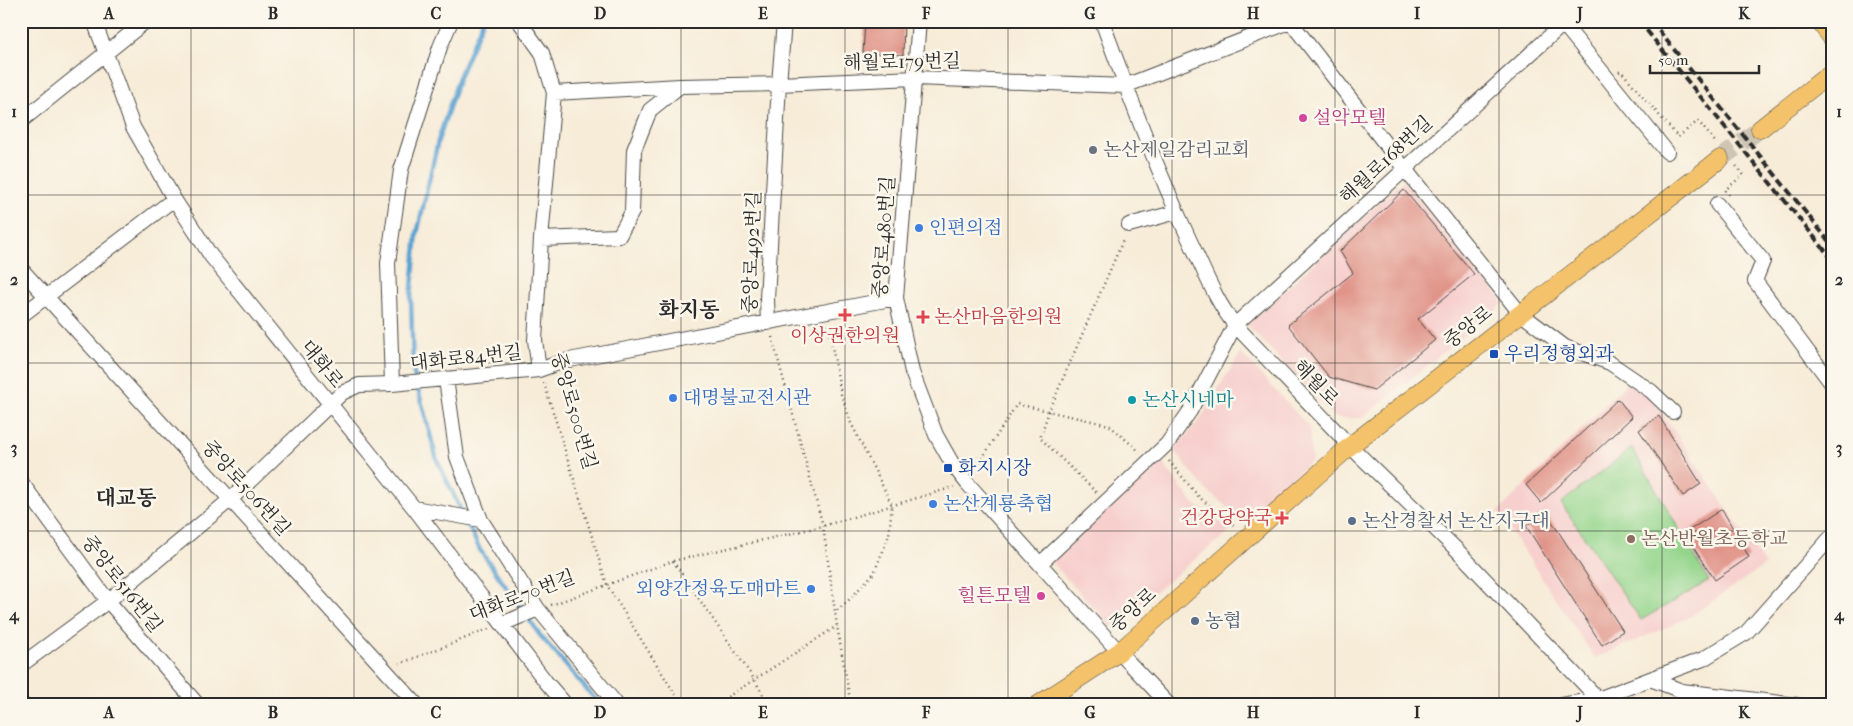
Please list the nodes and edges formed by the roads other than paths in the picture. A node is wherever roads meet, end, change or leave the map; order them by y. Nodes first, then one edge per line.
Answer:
1 (94, 21) edge
2 (146, 21) edge
3 (451, 21) edge
4 (519, 21) edge
5 (784, 21) edge
6 (919, 21) edge
7 (1102, 21) edge
8 (1820, 21) edge
9 (1291, 22) edge
10 (1562, 22) edge
11 (1832, 38) edge
12 (107, 53) junction
13 (1832, 72) edge
14 (915, 78) junction
15 (779, 84) junction
16 (680, 86) junction
17 (1125, 86) junction
18 (554, 93) junction
19 (21, 122) edge
20 (1760, 129) tunnel mouth
21 (1667, 152) dead end
22 (1720, 159) tunnel mouth
23 (1404, 168) junction
24 (174, 199) junction
25 (1717, 204) dead end
26 (1177, 212) junction
27 (1129, 225) road end
28 (541, 239) junction
29 (21, 269) edge
30 (46, 297) junction
31 (896, 298) junction
32 (1520, 313) junction
33 (21, 316) edge
34 (768, 323) junction
35 (1235, 325) junction
36 (539, 370) junction
37 (446, 379) junction
38 (392, 384) junction
39 (1832, 384) edge
40 (331, 405) junction
41 (1673, 412) dead end
42 (1350, 446) junction
43 (21, 482) edge
44 (231, 499) junction
45 (414, 508) junction
46 (482, 520) junction
47 (1832, 536) edge
48 (1040, 564) junction
49 (108, 601) junction
50 (538, 609) junction
51 (502, 624) junction
52 (1118, 652) junction
53 (21, 665) edge
54 (1650, 679) junction
55 (1601, 702) edge
56 (198, 705) edge
57 (417, 705) edge
58 (566, 705) edge
59 (617, 705) edge
60 (1038, 705) edge
61 (1169, 705) edge
62 (1561, 705) edge
63 (1797, 705) edge

1 - 12 street, 대화로
2 - 12 street
3 - 38 street, 대화로84번길
4 - 18 street, 중앙로500번길
5 - 15 street, 중앙로492번길
6 - 14 street, 중앙로480번길
7 - 17 street, 해월로
8 - 11 main road
9 - 17 street
9 - 23 street
10 - 21 street, 해월로168번길
10 - 23 street, 해월로168번길
12 - 19 street
12 - 24 street, 대화로
13 - 20 main road
14 - 15 street, 해월로179번길
14 - 17 street, 해월로179번길
14 - 31 street, 중앙로480번길
15 - 16 street, 해월로179번길
15 - 34 street, 중앙로492번길
16 - 18 street, 해월로179번길
16 - 28 street
17 - 26 street, 해월로
18 - 28 street, 중앙로500번길
22 - 32 main road, 중앙로
23 - 32 street
23 - 35 street, 해월로168번길
24 - 30 street
24 - 40 street, 대화로
25 - 39 street
26 - 27 street
26 - 35 street, 해월로
28 - 36 street, 중앙로500번길
29 - 30 street, 중앙로506번길
30 - 33 street
30 - 44 street, 중앙로506번길
31 - 34 street, 대화로84번길
31 - 48 street, 중앙로480번길
32 - 41 street
32 - 42 main road, 중앙로
34 - 36 street, 대화로84번길
35 - 42 street, 해월로
35 - 48 street, 해월로168번길
36 - 37 street, 대화로84번길
37 - 38 street, 대화로84번길
37 - 46 street
38 - 40 street, 대화로84번길
40 - 44 street, 대화로84번길
40 - 45 street, 대화로
42 - 52 main road, 중앙로
42 - 55 street, 해월로
43 - 49 street, 중앙로516번길
44 - 49 street, 대화로84번길
44 - 57 street, 중앙로506번길
45 - 46 street
45 - 51 street, 대화로
46 - 50 street
47 - 54 street
48 - 52 street, 중앙로480번길
49 - 53 street, 대화로84번길
49 - 56 street, 중앙로516번길
50 - 51 street, 대화로70번길
50 - 59 street
51 - 58 street, 대화로
52 - 60 main road, 중앙로
52 - 61 street, 중앙로480번길
54 - 55 street
54 - 63 street
55 - 62 street

